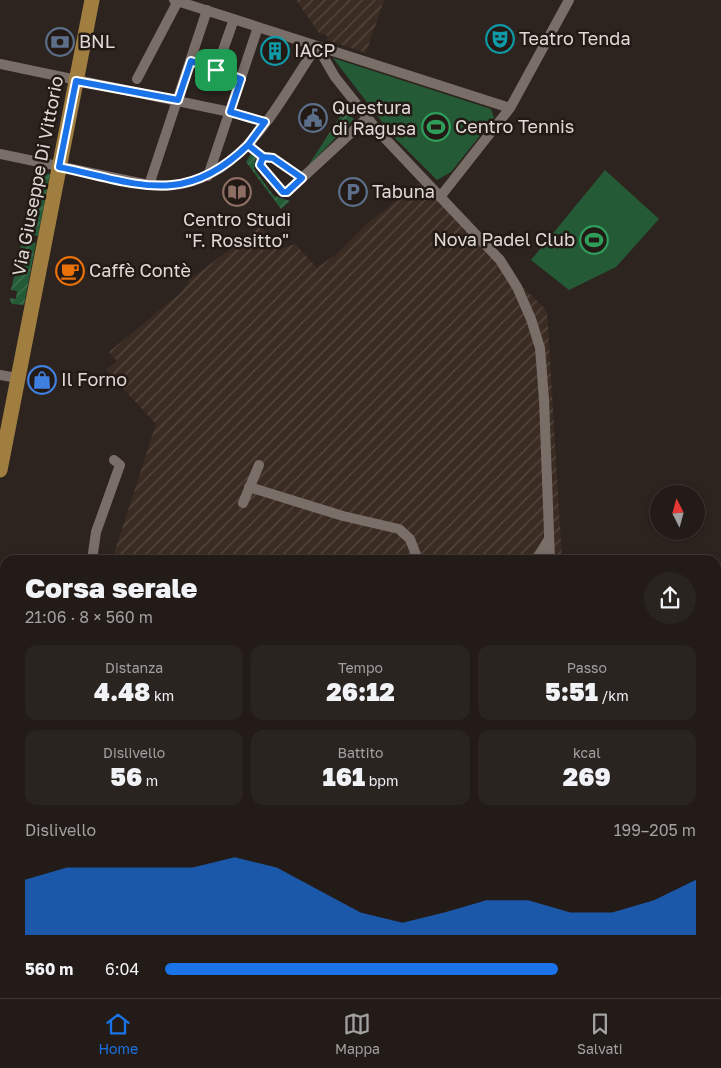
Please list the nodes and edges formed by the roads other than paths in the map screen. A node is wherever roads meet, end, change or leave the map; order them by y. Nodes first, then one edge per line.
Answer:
1 (102, 0) edge
2 (175, 0) edge
3 (569, 0) edge
4 (91, 7) edge
5 (207, 10) junction
6 (234, 19) junction
7 (258, 27) junction
8 (317, 46) junction
9 (191, 61) junction
10 (0, 64) edge
11 (216, 70) junction
12 (137, 79) dead end
13 (241, 79) junction
14 (76, 81) junction
15 (178, 100) junction
16 (510, 108) junction
17 (230, 112) junction
18 (367, 118) junction
19 (265, 122) junction
20 (248, 145) junction
21 (0, 154) edge
22 (263, 157) junction
23 (59, 167) junction
24 (208, 176) junction
25 (302, 178) junction
26 (149, 185) junction
27 (440, 198) junction
28 (0, 375) edge
29 (17, 378) junction
30 (12, 404) junction
31 (0, 440) edge
32 (114, 460) dead end
33 (259, 464) dead end
34 (0, 470) edge
35 (250, 487) junction
36 (243, 503) dead end
37 (550, 536) junction
38 (93, 555) edge
39 (416, 555) edge
40 (539, 555) edge
41 (550, 555) edge

1 - 4 main road
2 - 5 street
2 - 12 street
3 - 16 street
4 - 14 main road, Via Giuseppe Di Vittorio
5 - 6 street
5 - 9 street
6 - 7 street
6 - 11 street
7 - 8 street
7 - 13 street
8 - 16 street
8 - 18 street
8 - 19 street
9 - 11 street
9 - 15 street
10 - 14 street
11 - 13 street
13 - 17 street
14 - 15 street
14 - 23 main road, Via Giuseppe Di Vittorio
15 - 17 street
15 - 26 street
16 - 27 street
17 - 19 street
17 - 24 street
18 - 25 street
18 - 27 street
19 - 20 street
20 - 22 street
20 - 24 street
21 - 23 street
22 - 25 street
22 - 25 street
23 - 26 street
23 - 29 main road, Via Giuseppe Di Vittorio
24 - 26 street
27 - 37 street
28 - 29 street
29 - 30 main road, Via Giuseppe Di Vittorio
30 - 31 main road
30 - 34 main road
32 - 38 street
33 - 35 street
35 - 36 street
35 - 39 street
37 - 40 street
37 - 41 street

